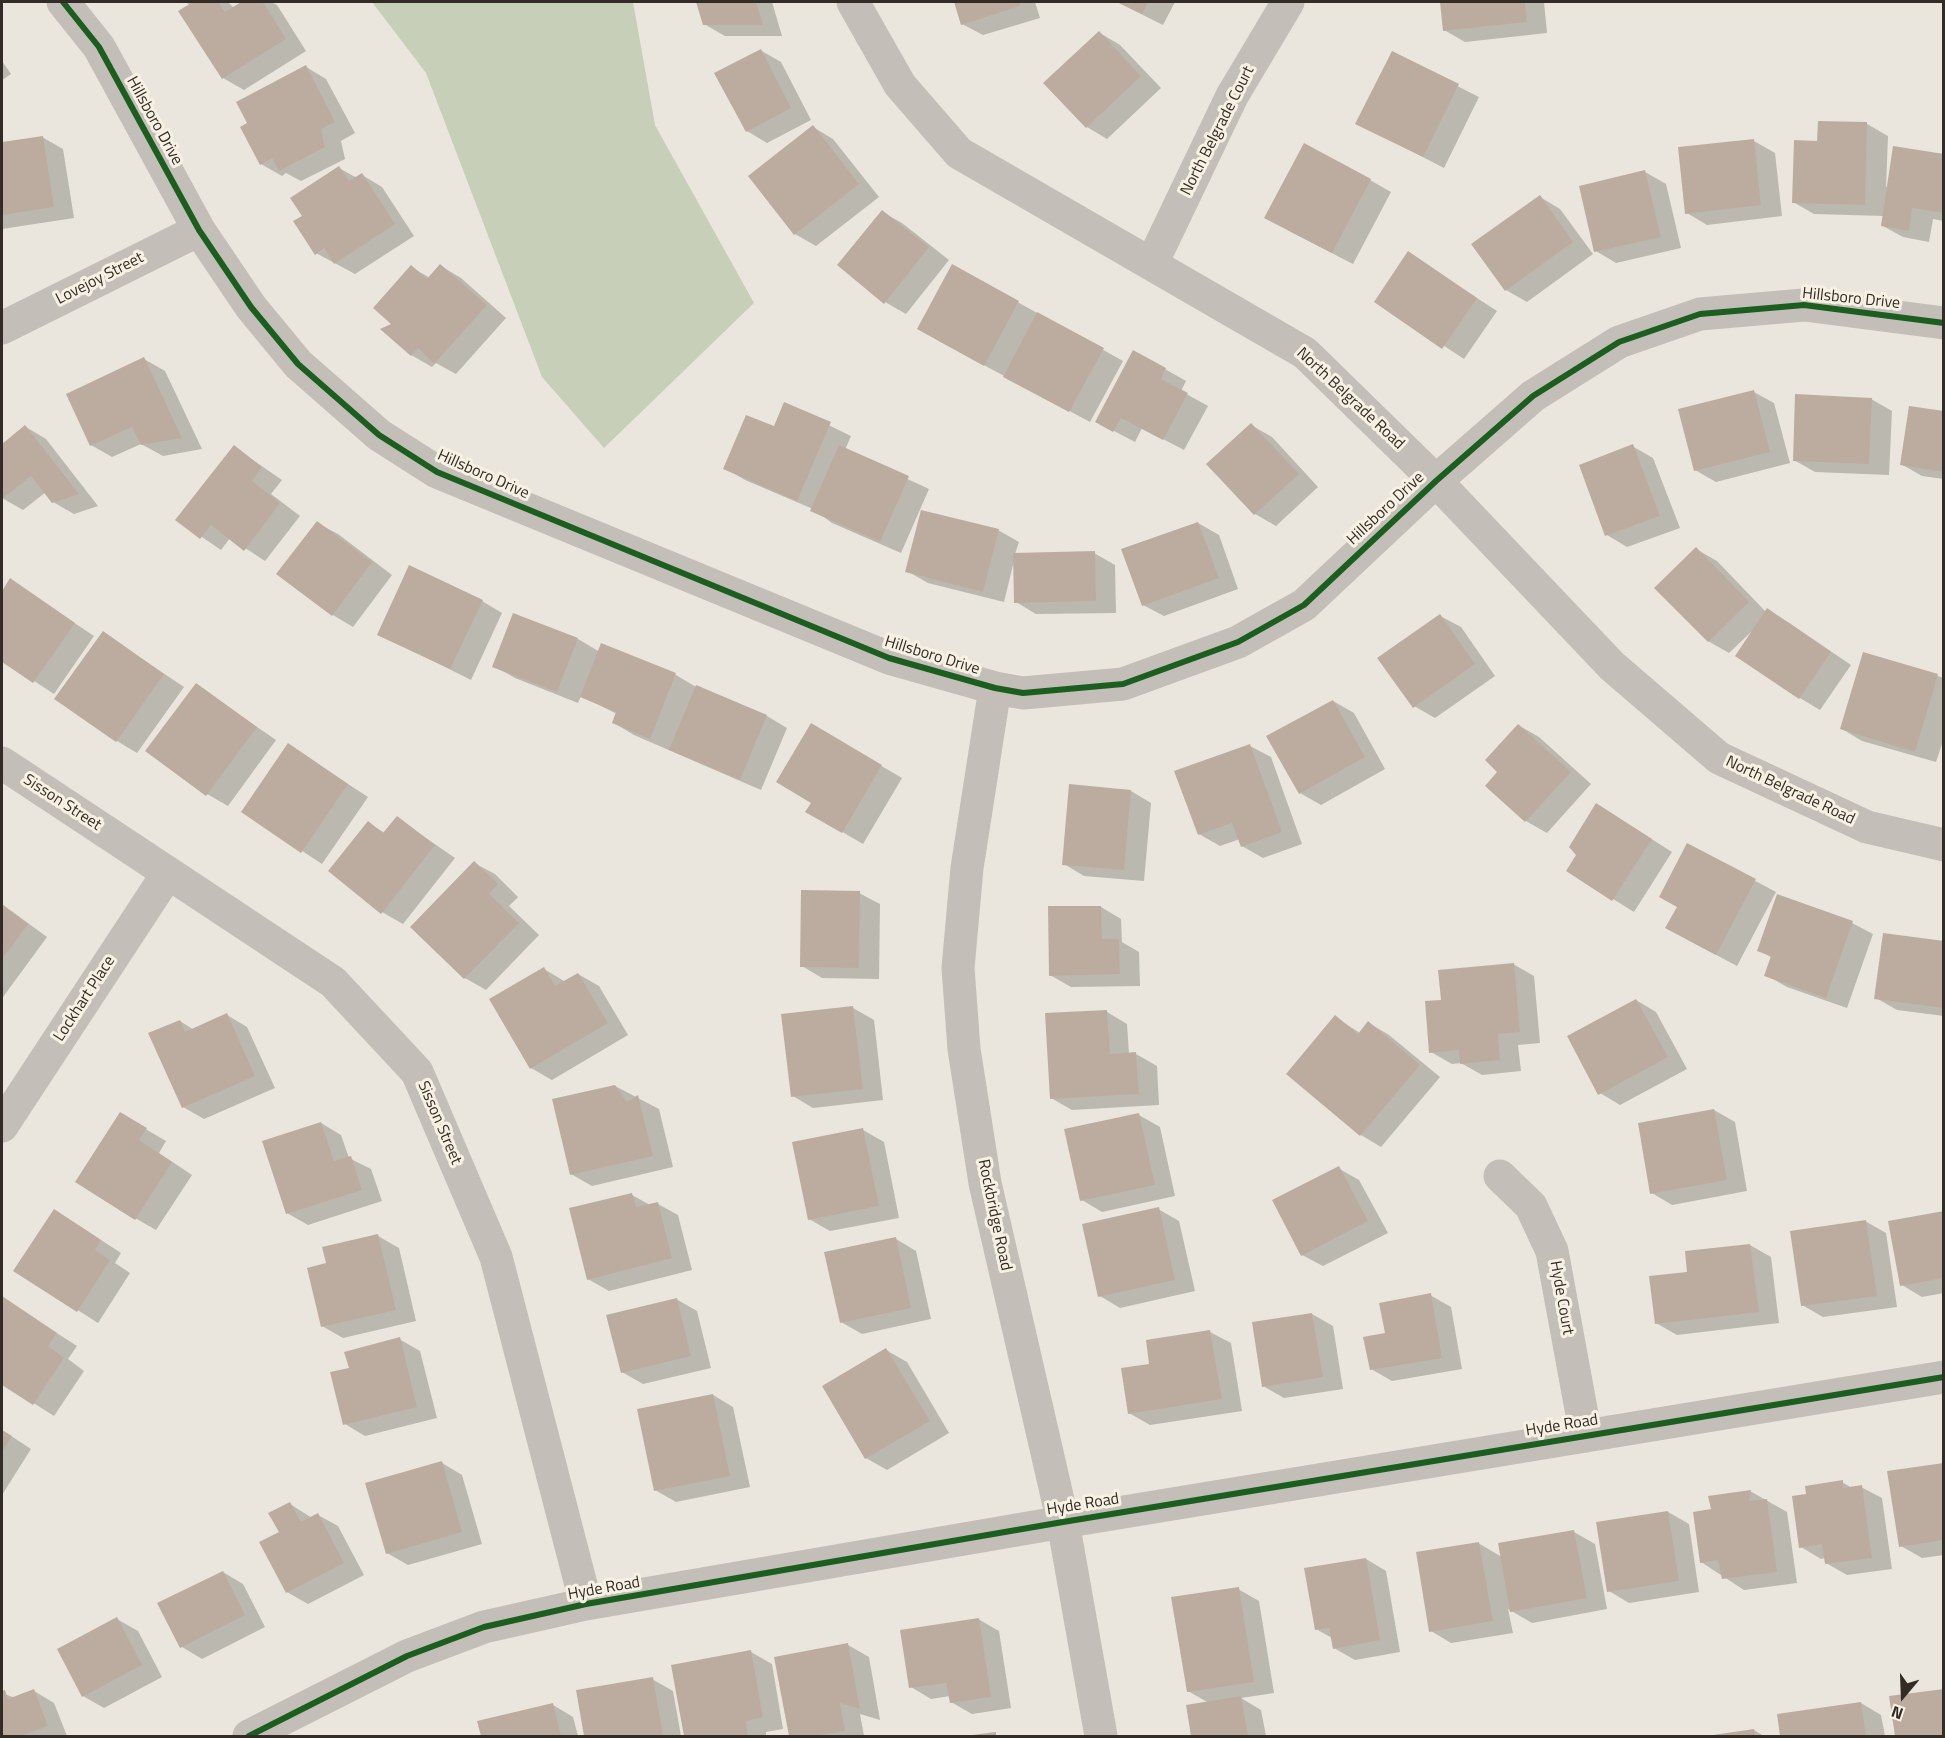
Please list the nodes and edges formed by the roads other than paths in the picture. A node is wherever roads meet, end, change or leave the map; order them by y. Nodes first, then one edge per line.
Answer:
1 (63, 2) edge
2 (853, 2) edge
3 (1288, 2) edge
4 (199, 230) junction
5 (1152, 263) junction
6 (1944, 323) edge
7 (2, 328) edge
8 (1436, 480) junction
9 (995, 688) junction
10 (2, 763) edge
11 (1944, 845) edge
12 (168, 873) junction
13 (2, 1126) edge
14 (1500, 1176) dead end
15 (1944, 1377) edge
16 (1586, 1436) junction
17 (1063, 1522) junction
18 (586, 1604) junction
19 (249, 1737) edge
20 (1101, 1737) edge

1 - 4 street, Hillsboro Drive
2 - 5 street, North Belgrade Road
3 - 5 street, North Belgrade Court
4 - 7 street, Lovejoy Street
4 - 9 street, Hillsboro Drive
5 - 8 street, North Belgrade Road
6 - 8 street, Hillsboro Drive
8 - 9 street, Hillsboro Drive
8 - 11 street, North Belgrade Road
9 - 17 street, Rockbridge Road
10 - 12 street, Sisson Street
12 - 13 street, Lockhart Place
12 - 18 street, Sisson Street
14 - 16 street, Hyde Court
15 - 16 street, Hyde Road
16 - 17 street, Hyde Road
17 - 18 street, Hyde Road
17 - 20 street, Rockbridge Road
18 - 19 street, Hyde Road

